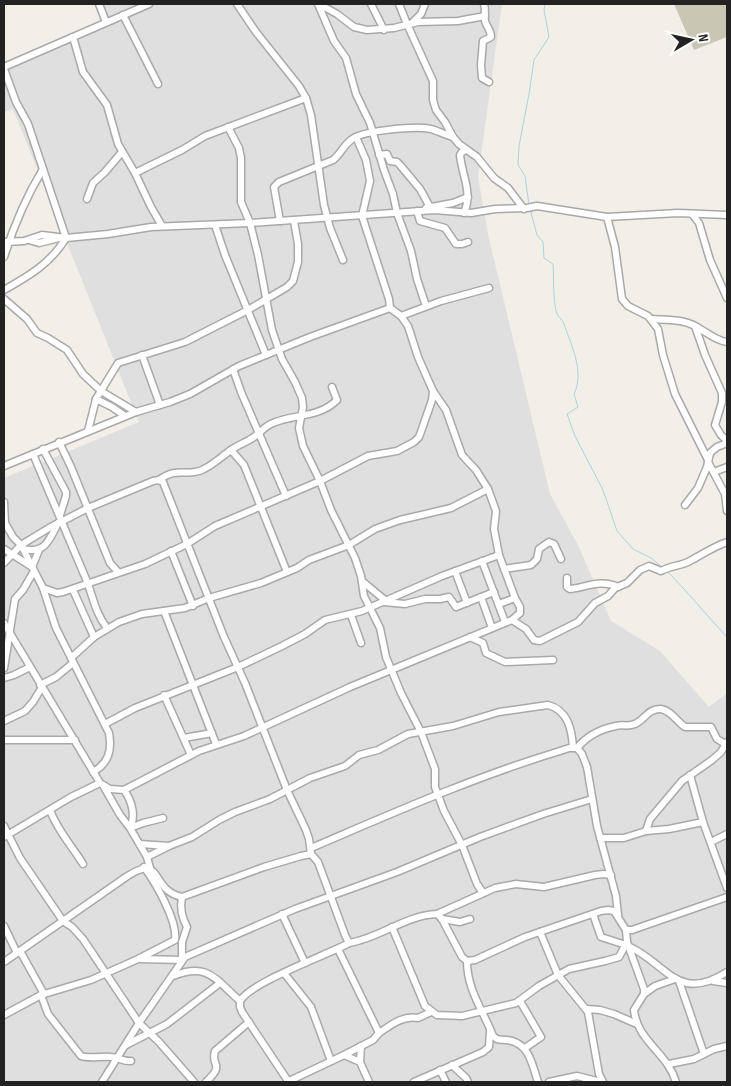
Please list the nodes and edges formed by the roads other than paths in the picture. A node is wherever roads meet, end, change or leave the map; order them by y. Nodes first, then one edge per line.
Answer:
1 (99, 4) edge
2 (149, 4) edge
3 (237, 4) edge
4 (319, 4) edge
5 (371, 4) edge
6 (399, 4) edge
7 (425, 4) edge
8 (484, 4) edge
9 (123, 16) junction
10 (485, 16) junction
11 (106, 22) junction
12 (409, 24) junction
13 (384, 30) junction
14 (73, 37) junction
15 (4, 68) edge
16 (489, 82) dead end
17 (158, 84) dead end
18 (306, 98) junction
19 (228, 127) junction
20 (373, 132) junction
21 (356, 137) junction
22 (453, 137) junction
23 (466, 150) junction
24 (122, 152) junction
25 (380, 155) junction
26 (317, 167) junction
27 (43, 169) junction
28 (136, 174) junction
29 (468, 197) junction
30 (87, 199) dead end
31 (430, 206) junction
32 (528, 208) junction
33 (419, 211) junction
34 (397, 213) junction
35 (464, 213) junction
36 (692, 214) junction
37 (702, 214) junction
38 (727, 215) edge
39 (362, 216) junction
40 (607, 217) junction
41 (327, 218) junction
42 (294, 221) junction
43 (280, 222) junction
44 (698, 223) junction
45 (250, 224) junction
46 (215, 225) junction
47 (162, 226) junction
48 (64, 238) junction
49 (468, 242) dead end
50 (6, 243) edge
51 (4, 256) edge
52 (343, 260) dead end
53 (489, 288) dead end
54 (4, 290) edge
55 (727, 298) edge
56 (4, 300) edge
57 (266, 300) junction
58 (426, 306) junction
59 (390, 308) junction
60 (248, 310) junction
61 (401, 316) junction
62 (652, 319) junction
63 (695, 326) junction
64 (727, 342) edge
65 (278, 350) junction
66 (142, 355) junction
67 (266, 355) junction
68 (233, 369) junction
69 (332, 387) dead end
70 (101, 391) junction
71 (433, 391) junction
72 (96, 399) junction
73 (724, 404) edge
74 (160, 405) junction
75 (136, 412) junction
76 (125, 416) junction
77 (300, 417) junction
78 (88, 431) junction
79 (259, 433) junction
80 (59, 442) junction
81 (727, 442) edge
82 (43, 449) junction
83 (231, 450) junction
84 (33, 454) junction
85 (708, 461) junction
86 (4, 466) edge
87 (727, 466) edge
88 (714, 472) junction
89 (158, 480) junction
90 (320, 481) junction
91 (488, 489) junction
92 (286, 496) junction
93 (4, 502) edge
94 (685, 505) dead end
95 (260, 506) junction
96 (88, 508) junction
97 (727, 510) edge
98 (60, 520) junction
99 (727, 542) edge
100 (187, 544) junction
101 (349, 545) junction
102 (22, 547) junction
103 (4, 549) edge
104 (39, 550) junction
105 (171, 551) junction
106 (12, 555) junction
107 (499, 555) junction
108 (561, 560) dead end
109 (4, 562) edge
110 (482, 562) junction
111 (33, 569) junction
112 (504, 569) junction
113 (455, 571) junction
114 (118, 572) junction
115 (287, 572) junction
116 (567, 578) dead end
117 (362, 581) junction
118 (88, 584) junction
119 (618, 587) junction
120 (43, 588) junction
121 (73, 590) junction
122 (494, 592) junction
123 (481, 597) junction
124 (209, 598) junction
125 (514, 598) junction
126 (385, 601) junction
127 (467, 603) junction
128 (499, 604) junction
129 (193, 606) junction
130 (370, 608) junction
131 (164, 611) junction
132 (351, 615) junction
133 (508, 621) junction
134 (4, 623) edge
135 (107, 628) junction
136 (492, 628) junction
137 (10, 634) junction
138 (94, 637) junction
139 (470, 637) junction
140 (361, 643) dead end
141 (17, 644) junction
142 (5, 652) edge
143 (552, 660) dead end
144 (72, 661) junction
145 (30, 667) junction
146 (238, 667) junction
147 (4, 668) edge
148 (392, 669) junction
149 (4, 678) edge
150 (194, 684) junction
151 (41, 686) junction
152 (164, 695) junction
153 (4, 721) edge
154 (106, 724) junction
155 (261, 727) junction
156 (421, 732) junction
157 (212, 733) junction
158 (184, 738) junction
159 (4, 740) edge
160 (75, 740) junction
161 (216, 744) junction
162 (727, 744) edge
163 (575, 748) junction
164 (191, 755) junction
165 (93, 772) junction
166 (690, 775) junction
167 (102, 785) junction
168 (124, 790) junction
169 (287, 790) junction
170 (438, 794) junction
171 (592, 799) junction
172 (50, 810) junction
173 (163, 818) dead end
174 (703, 822) junction
175 (4, 826) edge
176 (130, 828) junction
177 (646, 832) junction
178 (727, 834) edge
179 (6, 836) edge
180 (600, 838) junction
181 (711, 842) junction
182 (140, 844) junction
183 (462, 845) junction
184 (169, 846) junction
185 (311, 851) junction
186 (148, 857) junction
187 (83, 864) dead end
188 (147, 868) junction
189 (611, 875) junction
190 (727, 888) edge
191 (483, 893) junction
192 (182, 896) junction
193 (332, 896) junction
194 (727, 897) edge
195 (282, 914) junction
196 (592, 914) junction
197 (439, 916) junction
198 (618, 916) junction
199 (470, 919) dead end
200 (63, 920) junction
201 (4, 926) edge
202 (392, 928) junction
203 (626, 930) junction
204 (540, 932) junction
205 (350, 943) junction
206 (628, 945) junction
207 (338, 949) junction
208 (19, 952) junction
209 (138, 959) junction
210 (182, 960) junction
211 (467, 961) junction
212 (4, 962) edge
213 (305, 963) junction
214 (727, 972) edge
215 (106, 973) junction
216 (284, 973) junction
217 (558, 975) junction
218 (173, 976) junction
219 (677, 980) junction
220 (712, 981) junction
221 (220, 983) junction
222 (727, 983) edge
223 (42, 994) junction
224 (644, 994) junction
225 (240, 1001) junction
226 (520, 1001) junction
227 (587, 1009) junction
228 (431, 1012) junction
229 (481, 1012) junction
230 (4, 1015) edge
231 (249, 1022) junction
232 (139, 1023) junction
233 (637, 1024) junction
234 (490, 1028) junction
235 (151, 1033) junction
236 (379, 1033) junction
237 (125, 1046) junction
238 (361, 1046) junction
239 (727, 1046) edge
240 (524, 1048) junction
241 (704, 1054) junction
242 (344, 1055) junction
243 (117, 1058) junction
244 (131, 1061) dead end
245 (331, 1061) junction
246 (360, 1062) junction
247 (668, 1064) junction
248 (452, 1065) junction
249 (440, 1070) junction
250 (102, 1082) edge
251 (194, 1082) edge
252 (206, 1082) edge
253 (287, 1082) edge
254 (369, 1082) edge
255 (414, 1082) edge
256 (446, 1082) edge
257 (468, 1082) edge
258 (538, 1082) edge
259 (550, 1082) edge
260 (602, 1082) edge
261 (676, 1082) edge

1 - 11 street
2 - 9 street
3 - 18 street
4 - 13 street
4 - 20 street
5 - 13 street
6 - 12 street
7 - 12 street
8 - 10 street
9 - 11 street
9 - 17 street
10 - 12 street
10 - 16 street
11 - 14 street
12 - 13 street
12 - 22 street
14 - 15 street
14 - 24 street
15 - 27 street
18 - 19 street
18 - 26 street
19 - 28 street
19 - 45 street
20 - 21 street
20 - 22 street
20 - 25 street
21 - 26 street
21 - 39 street
22 - 23 street
23 - 29 street
23 - 32 street
24 - 28 street
24 - 30 street
25 - 31 street
25 - 34 street
26 - 41 street
26 - 43 street
27 - 48 street
27 - 50 street
28 - 47 street
29 - 31 street
29 - 35 street
31 - 33 street
32 - 35 street
32 - 40 street
33 - 34 street
33 - 35 street
33 - 49 street
34 - 39 street
34 - 58 street
36 - 37 street
36 - 40 street
36 - 44 street
37 - 38 street
37 - 44 street
39 - 41 street
39 - 59 street
40 - 62 street
41 - 42 street
41 - 52 street
42 - 43 street
42 - 57 street
43 - 45 street
44 - 55 street
45 - 46 street
45 - 57 street
46 - 47 street
46 - 60 street
47 - 48 street
48 - 50 street
48 - 54 street
50 - 51 street
53 - 58 street
56 - 70 street
57 - 60 street
57 - 65 street
58 - 61 street
59 - 61 street
59 - 65 street
60 - 66 street
60 - 67 street
61 - 71 street
62 - 63 street
62 - 85 street
63 - 64 street
63 - 73 street
65 - 67 street
65 - 77 street
66 - 70 street
66 - 74 street
67 - 68 street
68 - 74 street
68 - 79 street
69 - 77 street
70 - 72 street
70 - 75 street
71 - 90 street
71 - 91 street
72 - 76 street
72 - 78 street
73 - 81 street
74 - 75 street
75 - 76 street
76 - 78 street
77 - 79 street
77 - 90 street
78 - 80 street
79 - 83 street
79 - 92 street
80 - 82 street
80 - 96 street
81 - 85 street
82 - 84 street
82 - 98 street
83 - 89 street
83 - 95 street
84 - 86 street
84 - 98 street
85 - 88 street
85 - 94 street
87 - 88 street
88 - 97 street
89 - 96 street
89 - 100 street
90 - 92 street
90 - 101 street
91 - 101 street
91 - 107 street
92 - 95 street
93 - 102 street
95 - 100 street
95 - 115 street
96 - 98 street
96 - 114 street
98 - 102 street
98 - 104 street
98 - 118 street
99 - 119 street
100 - 105 street
100 - 124 street
101 - 115 street
101 - 117 street
102 - 104 street
102 - 106 street
102 - 111 street
103 - 106 street
104 - 111 street
105 - 114 street
105 - 129 street
106 - 109 street
106 - 111 street
107 - 110 street
107 - 112 street
108 - 112 street
110 - 113 street
110 - 122 street
111 - 120 street
111 - 137 street
112 - 125 street
113 - 126 street
113 - 127 street
114 - 118 street
115 - 124 street
116 - 119 street
117 - 126 street
117 - 130 street
118 - 121 street
118 - 135 street
119 - 133 street
120 - 121 street
120 - 144 street
121 - 138 street
122 - 123 street
122 - 128 street
123 - 127 street
123 - 136 street
124 - 129 street
124 - 146 street
125 - 128 street
125 - 133 street
126 - 127 street
126 - 130 street
128 - 133 street
129 - 131 street
130 - 132 street
130 - 148 street
131 - 135 street
131 - 150 street
132 - 140 street
132 - 146 street
133 - 136 street
134 - 137 street
135 - 138 street
136 - 139 street
137 - 141 street
137 - 142 street
138 - 144 street
139 - 143 street
139 - 148 street
141 - 142 street
141 - 145 street
142 - 147 street
144 - 151 street
144 - 154 street
145 - 149 street
145 - 151 street
146 - 150 street
146 - 155 street
148 - 155 street
148 - 156 street
150 - 152 street
150 - 157 street
151 - 153 street
151 - 160 street
152 - 154 street
152 - 158 street
154 - 165 street
155 - 161 street
155 - 169 street
156 - 163 street
156 - 169 street
156 - 170 street
157 - 158 street
157 - 161 street
158 - 164 street
159 - 160 street
160 - 165 street
161 - 164 street
162 - 163 street
162 - 166 street
163 - 170 street
163 - 171 street
164 - 168 street
165 - 167 street
166 - 174 street
166 - 177 street
167 - 168 street
167 - 172 street
167 - 176 street
168 - 176 street
169 - 184 street
169 - 185 street
170 - 183 street
170 - 185 street
171 - 180 street
171 - 183 street
172 - 179 street
172 - 187 street
173 - 176 street
174 - 177 street
174 - 181 street
175 - 179 street
176 - 182 street
177 - 180 street
178 - 181 street
179 - 200 street
180 - 189 street
181 - 190 street
182 - 184 street
182 - 186 street
183 - 191 street
183 - 193 street
184 - 186 street
185 - 192 street
185 - 193 street
186 - 188 street
188 - 192 street
188 - 200 street
188 - 209 street
189 - 191 street
189 - 198 street
191 - 197 street
192 - 210 street
193 - 195 street
193 - 205 street
194 - 203 street
195 - 210 street
195 - 213 street
196 - 198 street
196 - 204 street
196 - 206 street
197 - 199 street
197 - 202 street
197 - 211 street
198 - 203 street
200 - 208 street
200 - 215 street
201 - 208 street
202 - 205 street
202 - 228 street
203 - 206 street
204 - 211 street
204 - 217 street
205 - 207 street
206 - 217 street
206 - 219 street
206 - 224 street
207 - 213 street
207 - 236 street
208 - 212 street
208 - 223 street
209 - 210 street
209 - 215 street
210 - 218 street
211 - 229 street
213 - 216 street
214 - 220 street
215 - 223 street
215 - 232 street
216 - 225 street
216 - 245 street
217 - 226 street
217 - 227 street
218 - 221 street
218 - 232 street
219 - 220 street
219 - 224 street
219 - 241 street
220 - 222 street
221 - 225 street
221 - 235 street
223 - 230 street
223 - 243 street
224 - 233 street
225 - 231 street
226 - 229 street
226 - 240 street
227 - 233 street
227 - 260 street
228 - 229 street
228 - 236 street
229 - 234 street
231 - 252 street
231 - 253 street
232 - 235 street
232 - 237 street
233 - 247 street
234 - 240 street
234 - 248 street
235 - 237 street
235 - 251 street
236 - 238 street
237 - 243 street
238 - 242 street
238 - 246 street
239 - 241 street
240 - 258 street
241 - 247 street
242 - 245 street
242 - 246 street
243 - 244 street
243 - 250 street
245 - 253 street
246 - 254 street
247 - 261 street
248 - 249 street
248 - 257 street
249 - 255 street
249 - 256 street
259 - 260 street

